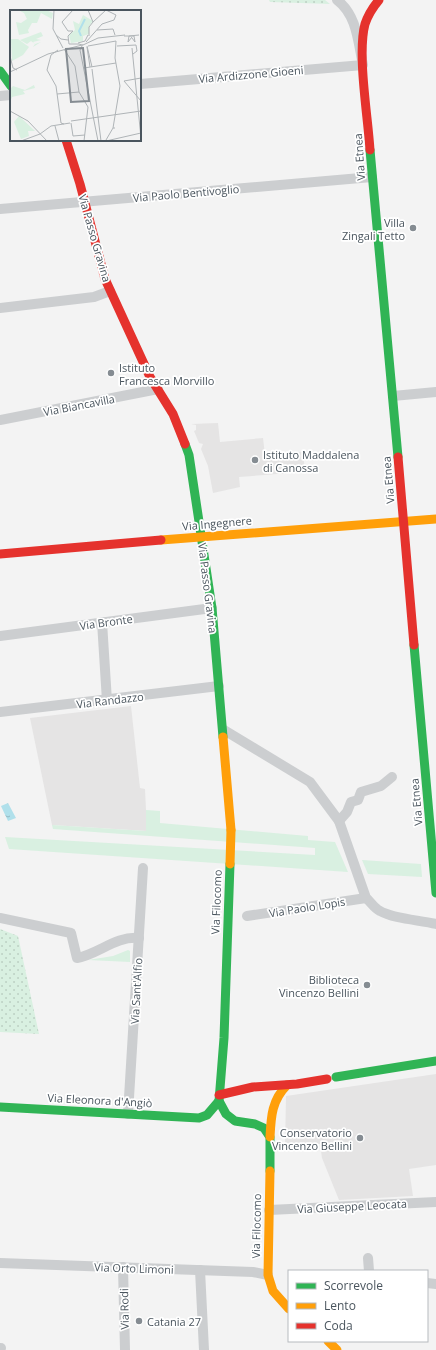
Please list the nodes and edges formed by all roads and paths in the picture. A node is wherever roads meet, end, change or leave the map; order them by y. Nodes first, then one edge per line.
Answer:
1 (337, 0) edge
2 (379, 0) edge
3 (363, 64) junction
4 (0, 71) edge
5 (141, 84) edge
6 (10, 85) edge
7 (10, 95) edge
8 (0, 96) edge
9 (66, 141) edge
10 (372, 177) junction
11 (84, 202) junction
12 (0, 209) edge
13 (110, 291) junction
14 (0, 308) edge
15 (158, 389) junction
16 (436, 392) edge
17 (393, 396) junction
18 (0, 420) edge
19 (436, 519) edge
20 (404, 521) junction
21 (202, 536) junction
22 (0, 554) edge
23 (212, 608) junction
24 (102, 622) junction
25 (0, 636) edge
26 (219, 686) junction
27 (107, 701) junction
28 (0, 712) edge
29 (224, 730) junction
30 (392, 777) dead end
31 (339, 821) junction
32 (143, 868) dead end
33 (436, 893) edge
34 (366, 898) junction
35 (247, 916) dead end
36 (0, 918) edge
37 (436, 924) edge
38 (139, 938) junction
39 (436, 1061) edge
40 (287, 1085) junction
41 (219, 1098) junction
42 (0, 1107) edge
43 (128, 1114) junction
44 (270, 1137) junction
45 (436, 1202) edge
46 (269, 1210) junction
47 (368, 1258) dead end
48 (0, 1263) edge
49 (124, 1268) junction
50 (200, 1270) junction
51 (369, 1270) edge
52 (268, 1275) junction
53 (288, 1308) edge
54 (329, 1342) edge
55 (126, 1350) edge
56 (204, 1350) edge
57 (337, 1350) edge

1 - 3 street
2 - 3 main road, Via Etnea
3 - 5 street, Via Ardizzone Gioeni
3 - 10 main road, Via Etnea
4 - 6 main road
7 - 8 street
9 - 11 main road, Via Passo Gravina
10 - 11 street, Via Paolo Bentivoglio
10 - 17 main road, Via Etnea
11 - 12 street, Via Paolo Bentivoglio
11 - 13 main road, Via Passo Gravina
13 - 14 street
13 - 15 main road, Via Passo Gravina
15 - 18 street, Via Biancavilla
15 - 21 main road, Via Passo Gravina
16 - 17 street
17 - 20 main road, Via Etnea
19 - 20 main road, Via Ingegnere
20 - 21 main road, Via Ingegnere
20 - 33 main road, Via Etnea
21 - 22 main road, Via Ingegnere
21 - 23 main road, Via Passo Gravina
23 - 24 street, Via Bronte
23 - 26 main road, Via Passo Gravina
24 - 25 street, Via Bronte
24 - 27 street
26 - 27 street, Via Randazzo
26 - 29 main road, Via Passo Gravina
27 - 28 street, Via Randazzo
29 - 31 street
29 - 41 main road, Via Filocomo, bridge
30 - 31 street
31 - 34 street
32 - 38 street, Via Sant'Alfio
34 - 35 street, Via Paolo Lopis
34 - 37 street
36 - 38 street
38 - 43 street, Via Sant'Alfio
39 - 40 main road
40 - 41 main road
40 - 44 main road, Via Filocomo
41 - 43 main road, Via Eleonora d'Angiò
41 - 44 main road
42 - 43 main road, Via Eleonora d'Angiò
44 - 46 main road, Via Filocomo
45 - 46 street, Via Giuseppe Leocata
46 - 52 main road, Via Filocomo
47 - 51 street
48 - 49 street, Via Orto Limoni
49 - 50 street, Via Orto Limoni
49 - 55 street, Via Rodi
50 - 52 street, Via Orto Limoni
50 - 56 street
52 - 53 main road, Via Filocomo
54 - 57 main road

